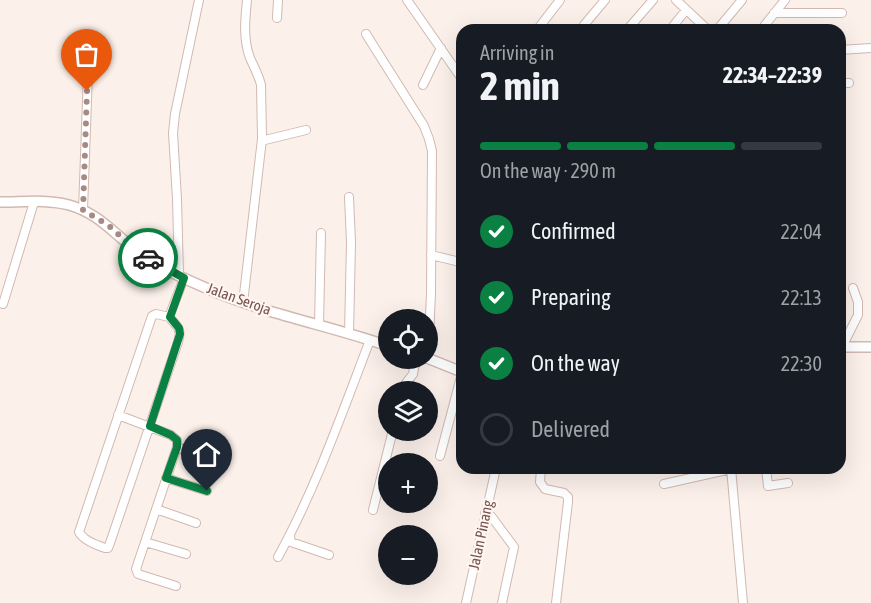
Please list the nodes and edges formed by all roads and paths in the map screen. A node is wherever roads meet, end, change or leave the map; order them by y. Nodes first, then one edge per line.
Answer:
1 (199, 0) edge
2 (247, 0) edge
3 (278, 0) edge
4 (407, 0) edge
5 (560, 0) edge
6 (605, 0) edge
7 (653, 0) edge
8 (676, 0) edge
9 (742, 0) edge
10 (785, 0) edge
11 (686, 10) junction
12 (774, 13) junction
13 (842, 13) dead end
14 (277, 18) dead end
15 (542, 24) edge
16 (585, 24) edge
17 (632, 24) edge
18 (675, 24) edge
19 (701, 24) edge
20 (722, 24) edge
21 (766, 24) edge
22 (366, 34) dead end
23 (89, 46) dead end
24 (441, 48) junction
25 (871, 48) edge
26 (846, 50) edge
27 (456, 71) edge
28 (423, 85) dead end
29 (306, 130) dead end
30 (262, 139) junction
31 (350, 197) dead end
32 (0, 202) edge
33 (34, 202) junction
34 (83, 210) junction
35 (321, 232) dead end
36 (431, 255) junction
37 (456, 261) edge
38 (181, 276) junction
39 (853, 288) dead end
40 (243, 303) junction
41 (3, 304) dead end
42 (429, 309) edge
43 (170, 317) junction
44 (319, 325) junction
45 (349, 334) junction
46 (846, 338) edge
47 (370, 340) junction
48 (378, 343) edge
49 (846, 347) edge
50 (871, 347) edge
51 (438, 363) edge
52 (456, 371) edge
53 (456, 396) edge
54 (118, 415) junction
55 (150, 426) junction
56 (390, 441) edge
57 (177, 447) junction
58 (440, 456) dead end
59 (217, 460) dead end
60 (495, 474) edge
61 (541, 474) edge
62 (706, 474) edge
63 (732, 474) edge
64 (767, 474) edge
65 (166, 478) junction
66 (788, 483) dead end
67 (664, 484) dead end
68 (207, 491) dead end
69 (156, 509) junction
70 (373, 510) dead end
71 (486, 513) junction
72 (196, 523) dead end
73 (290, 536) junction
74 (145, 542) junction
75 (186, 554) dead end
76 (329, 555) dead end
77 (278, 557) dead end
78 (176, 586) dead end
79 (466, 603) edge
80 (502, 603) edge
81 (556, 603) edge
82 (743, 603) edge

1 - 38 street
2 - 30 street
3 - 14 street
4 - 24 street
5 - 15 street
6 - 16 street
7 - 17 street
8 - 11 street
9 - 20 street
10 - 12 street
11 - 18 street
11 - 19 street
12 - 13 street
12 - 21 street
22 - 36 street
23 - 34 street
24 - 27 street
24 - 28 street
25 - 26 street
29 - 30 street
30 - 40 street
31 - 45 street
32 - 33 street, Jalan Seroja
33 - 34 street, Jalan Seroja
33 - 41 street
34 - 38 street, Jalan Seroja
35 - 44 street
36 - 37 street
36 - 42 street
38 - 40 street, Jalan Seroja
38 - 43 street
39 - 46 street
40 - 44 street, Jalan Seroja
43 - 54 street
43 - 55 street
44 - 45 street, Jalan Seroja
45 - 47 street, Jalan Seroja
47 - 48 street, Jalan Seroja
47 - 73 street
49 - 50 street
51 - 52 street
53 - 58 street
54 - 55 street
54 - 55 street
55 - 57 street
56 - 70 street
57 - 59 street
57 - 65 street
60 - 71 street, Jalan Pinang
61 - 81 street
62 - 67 street
63 - 82 street
64 - 66 street
65 - 68 street
65 - 69 street
69 - 72 street
69 - 74 street
71 - 79 street, Jalan Pinang
71 - 80 street
73 - 76 street
73 - 77 street
74 - 75 street
74 - 78 street

